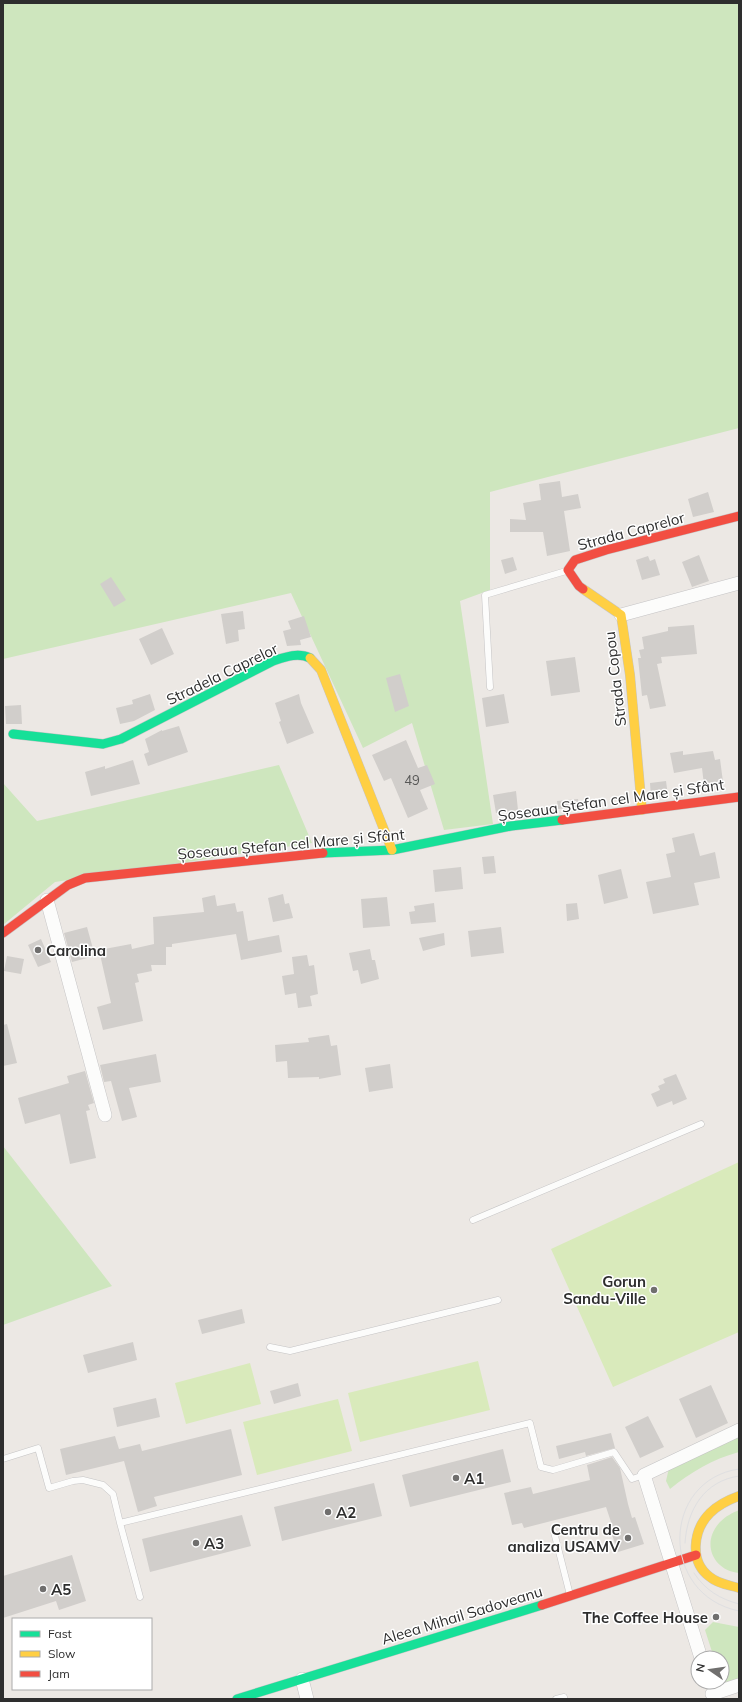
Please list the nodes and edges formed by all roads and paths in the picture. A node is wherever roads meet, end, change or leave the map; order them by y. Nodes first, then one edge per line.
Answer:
1 (739, 516) edge
2 (568, 570) junction
3 (739, 582) edge
4 (621, 615) junction
5 (490, 687) dead end
6 (13, 734) dead end
7 (739, 797) edge
8 (642, 810) junction
9 (392, 850) junction
10 (47, 900) junction
11 (3, 933) edge
12 (105, 1116) dead end
13 (701, 1124) dead end
14 (473, 1220) dead end
15 (498, 1300) dead end
16 (270, 1347) dead end
17 (738, 1432) edge
18 (3, 1459) edge
19 (644, 1475) junction
20 (739, 1496) edge
21 (120, 1523) junction
22 (554, 1532) dead end
23 (696, 1555) junction
24 (672, 1564) junction
25 (739, 1588) edge
26 (571, 1596) junction
27 (140, 1597) dead end
28 (699, 1650) edge
29 (302, 1679) junction
30 (739, 1686) edge
31 (711, 1692) edge
32 (237, 1699) edge
33 (307, 1699) edge
34 (556, 1699) edge
35 (564, 1699) edge

1 - 2 street, Strada Caprelor
2 - 4 street, Strada Copou
2 - 5 lane, Strada Caprelor
3 - 4 street
4 - 8 street, Strada Copou
6 - 9 street, Stradela Caprelor
7 - 8 street, Șoseaua Ștefan cel Mare și Sfânt
8 - 9 street, Șoseaua Ștefan cel Mare și Sfânt
9 - 10 street, Șoseaua Ștefan cel Mare și Sfânt
10 - 11 street, Șoseaua Ștefan cel Mare și Sfânt
10 - 12 street
13 - 14 lane
15 - 16 lane
17 - 19 street
18 - 21 lane
19 - 21 lane
19 - 24 street
20 - 23 street
21 - 27 lane
22 - 26 lane
23 - 24 street, Aleea Mihail Sadoveanu
23 - 25 street
24 - 26 street, Aleea Mihail Sadoveanu
24 - 28 street
26 - 29 street, Aleea Mihail Sadoveanu
29 - 32 street, Aleea Mihail Sadoveanu
29 - 33 street
30 - 31 street
34 - 35 lane

